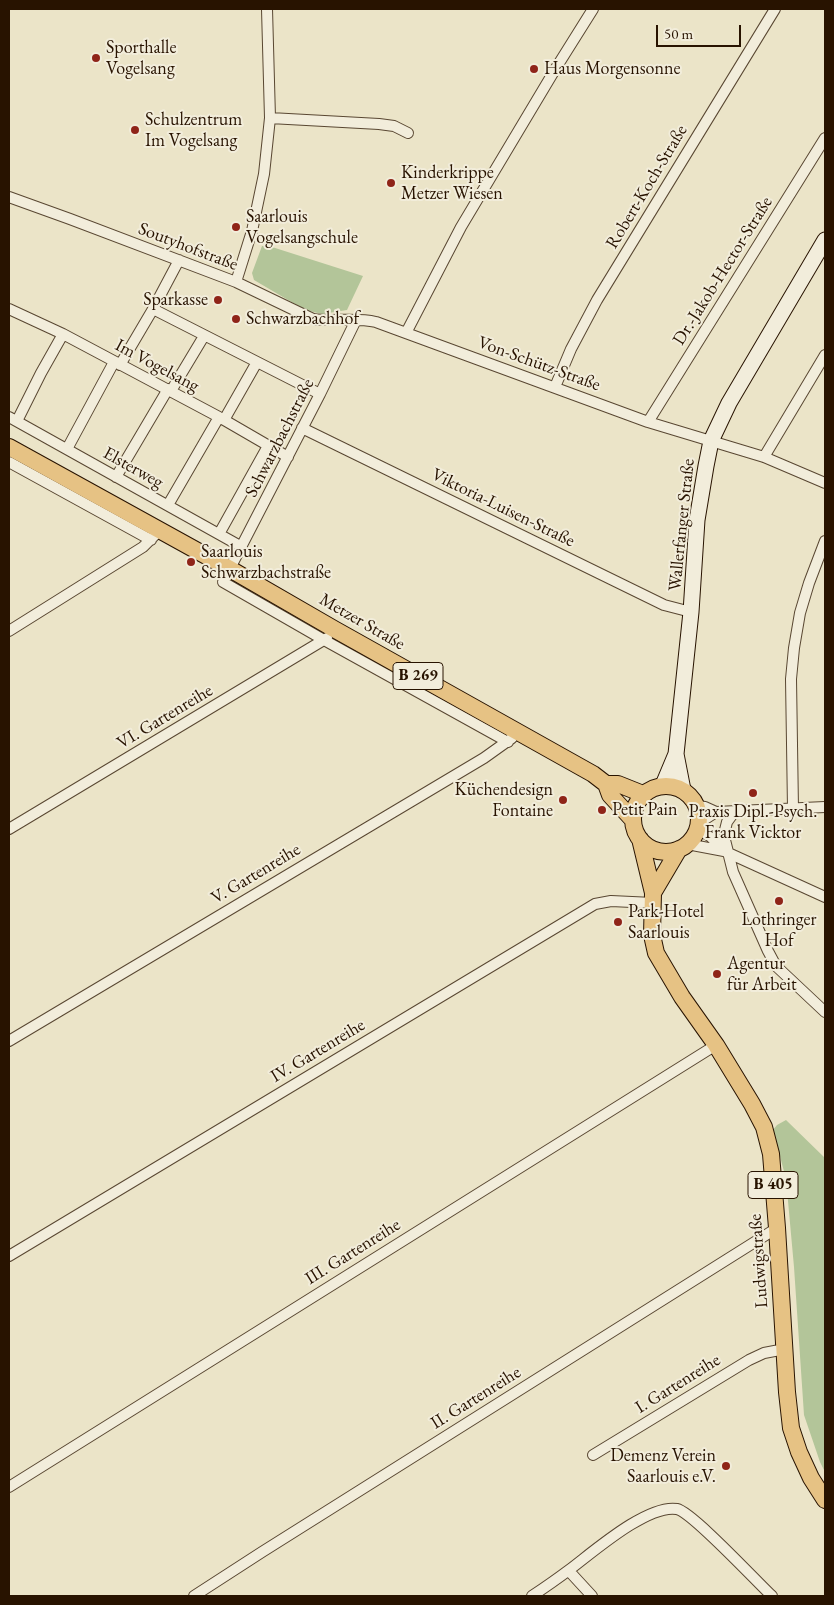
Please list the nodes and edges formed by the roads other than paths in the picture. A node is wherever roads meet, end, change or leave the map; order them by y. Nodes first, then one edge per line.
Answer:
1 (267, 9) edge
2 (593, 9) edge
3 (775, 9) edge
4 (270, 118) junction
5 (408, 133) dead end
6 (825, 138) edge
7 (9, 198) edge
8 (825, 240) edge
9 (179, 260) junction
10 (236, 282) junction
11 (153, 309) junction
12 (9, 310) edge
13 (356, 320) junction
14 (406, 333) junction
15 (63, 334) junction
16 (204, 336) junction
17 (825, 355) edge
18 (257, 362) junction
19 (117, 363) junction
20 (555, 387) junction
21 (170, 390) junction
22 (320, 394) junction
23 (13, 419) edge
24 (222, 419) junction
25 (648, 422) junction
26 (302, 428) junction
27 (712, 441) junction
28 (268, 446) junction
29 (9, 447) edge
30 (67, 449) junction
31 (288, 457) junction
32 (764, 457) junction
33 (9, 462) edge
34 (116, 477) junction
35 (825, 483) edge
36 (168, 505) junction
37 (219, 534) junction
38 (155, 535) junction
39 (825, 541) edge
40 (242, 546) junction
41 (230, 569) junction
42 (691, 612) junction
43 (9, 631) edge
44 (329, 635) junction
45 (513, 737) junction
46 (676, 754) junction
47 (606, 784) junction
48 (663, 785) junction
49 (683, 790) junction
50 (643, 794) junction
51 (697, 806) junction
52 (825, 807) edge
53 (794, 809) junction
54 (734, 811) junction
55 (716, 812) junction
56 (633, 820) junction
57 (698, 826) junction
58 (9, 829) edge
59 (640, 840) junction
60 (683, 846) junction
61 (727, 852) junction
62 (825, 897) edge
63 (653, 898) junction
64 (825, 1012) edge
65 (9, 1041) edge
66 (716, 1045) junction
67 (777, 1228) junction
68 (9, 1256) edge
69 (784, 1349) junction
70 (593, 1455) dead end
71 (9, 1487) edge
72 (825, 1500) edge
73 (568, 1571) junction
74 (194, 1596) edge
75 (532, 1596) edge
76 (592, 1596) edge
77 (772, 1596) edge

1 - 4 street
2 - 14 street
3 - 20 street, Robert-Koch-Straße
4 - 5 street
4 - 10 street
6 - 25 street, Dr.-Jakob-Hector-Straße
7 - 9 street, Soutyhofstraße
8 - 27 main road, Wallerfanger Straße
9 - 10 street, Soutyhofstraße
9 - 11 street
10 - 13 street, Soutyhofstraße
11 - 16 street
11 - 19 street
12 - 15 street, Im Vogelsang
13 - 14 street, Von-Schütz-Straße
13 - 22 street, Schwarzbachstraße
14 - 20 street, Von-Schütz-Straße
15 - 19 street, Im Vogelsang
15 - 23 street
16 - 18 street
16 - 21 street
17 - 32 street
18 - 22 street
18 - 24 street
19 - 21 street, Im Vogelsang
19 - 30 street
20 - 25 street, Von-Schütz-Straße
21 - 24 street, Im Vogelsang
21 - 34 street
22 - 26 street, Schwarzbachstraße
23 - 30 street, Elsterweg
24 - 28 street, Im Vogelsang
24 - 36 street
25 - 27 street, Von-Schütz-Straße
26 - 31 street, Schwarzbachstraße
26 - 42 street, Viktoria-Luisen-Straße
27 - 32 street, Von-Schütz-Straße
27 - 42 main road, Wallerfanger Straße
28 - 31 street, Im Vogelsang
28 - 37 street, Schwarzbachstraße
29 - 38 main road, Metzer Straße / B 269
30 - 34 street, Elsterweg
31 - 40 street, Schwarzbachstraße
32 - 35 street, Von-Schütz-Straße
33 - 38 street, Metzer Straße
34 - 36 street, Elsterweg
36 - 37 street, Elsterweg
37 - 40 street, Elsterweg
38 - 41 main road, Metzer Straße / B 269
38 - 43 street
39 - 53 street
40 - 41 street, Schwarzbachstraße
41 - 44 main road, Metzer Straße / B 269
42 - 46 main road, Wallerfanger Straße
44 - 45 main road, Metzer Straße / B 269
44 - 58 street, VI. Gartenreihe
45 - 47 main road, Metzer Straße / B 269
45 - 65 street, V. Gartenreihe
46 - 48 main road, Wallerfanger Straße
46 - 49 main road, Wallerfanger Straße
47 - 50 main road, Metzer Straße / B 269
47 - 56 main road, Metzer Straße / B 269
48 - 49 main road
48 - 50 main road
49 - 51 main road
50 - 56 main road
51 - 55 street
51 - 57 main road
52 - 53 street
53 - 54 street
54 - 55 street
54 - 61 street
55 - 57 street
56 - 59 main road
57 - 60 main road
57 - 61 street
59 - 60 main road
59 - 63 main road, Ludwigstraße / B 405
60 - 61 street
60 - 63 main road, Ludwigstraße / B 405
61 - 62 street
61 - 64 street
63 - 66 main road, Ludwigstraße / B 405
63 - 68 street, IV. Gartenreihe
66 - 67 main road, Ludwigstraße / B 405
66 - 71 street, III. Gartenreihe
67 - 69 main road, Ludwigstraße / B 405
67 - 74 street, II. Gartenreihe
69 - 70 street, I. Gartenreihe
69 - 72 main road, Ludwigstraße / B 405
73 - 75 street
73 - 76 street
73 - 77 street

